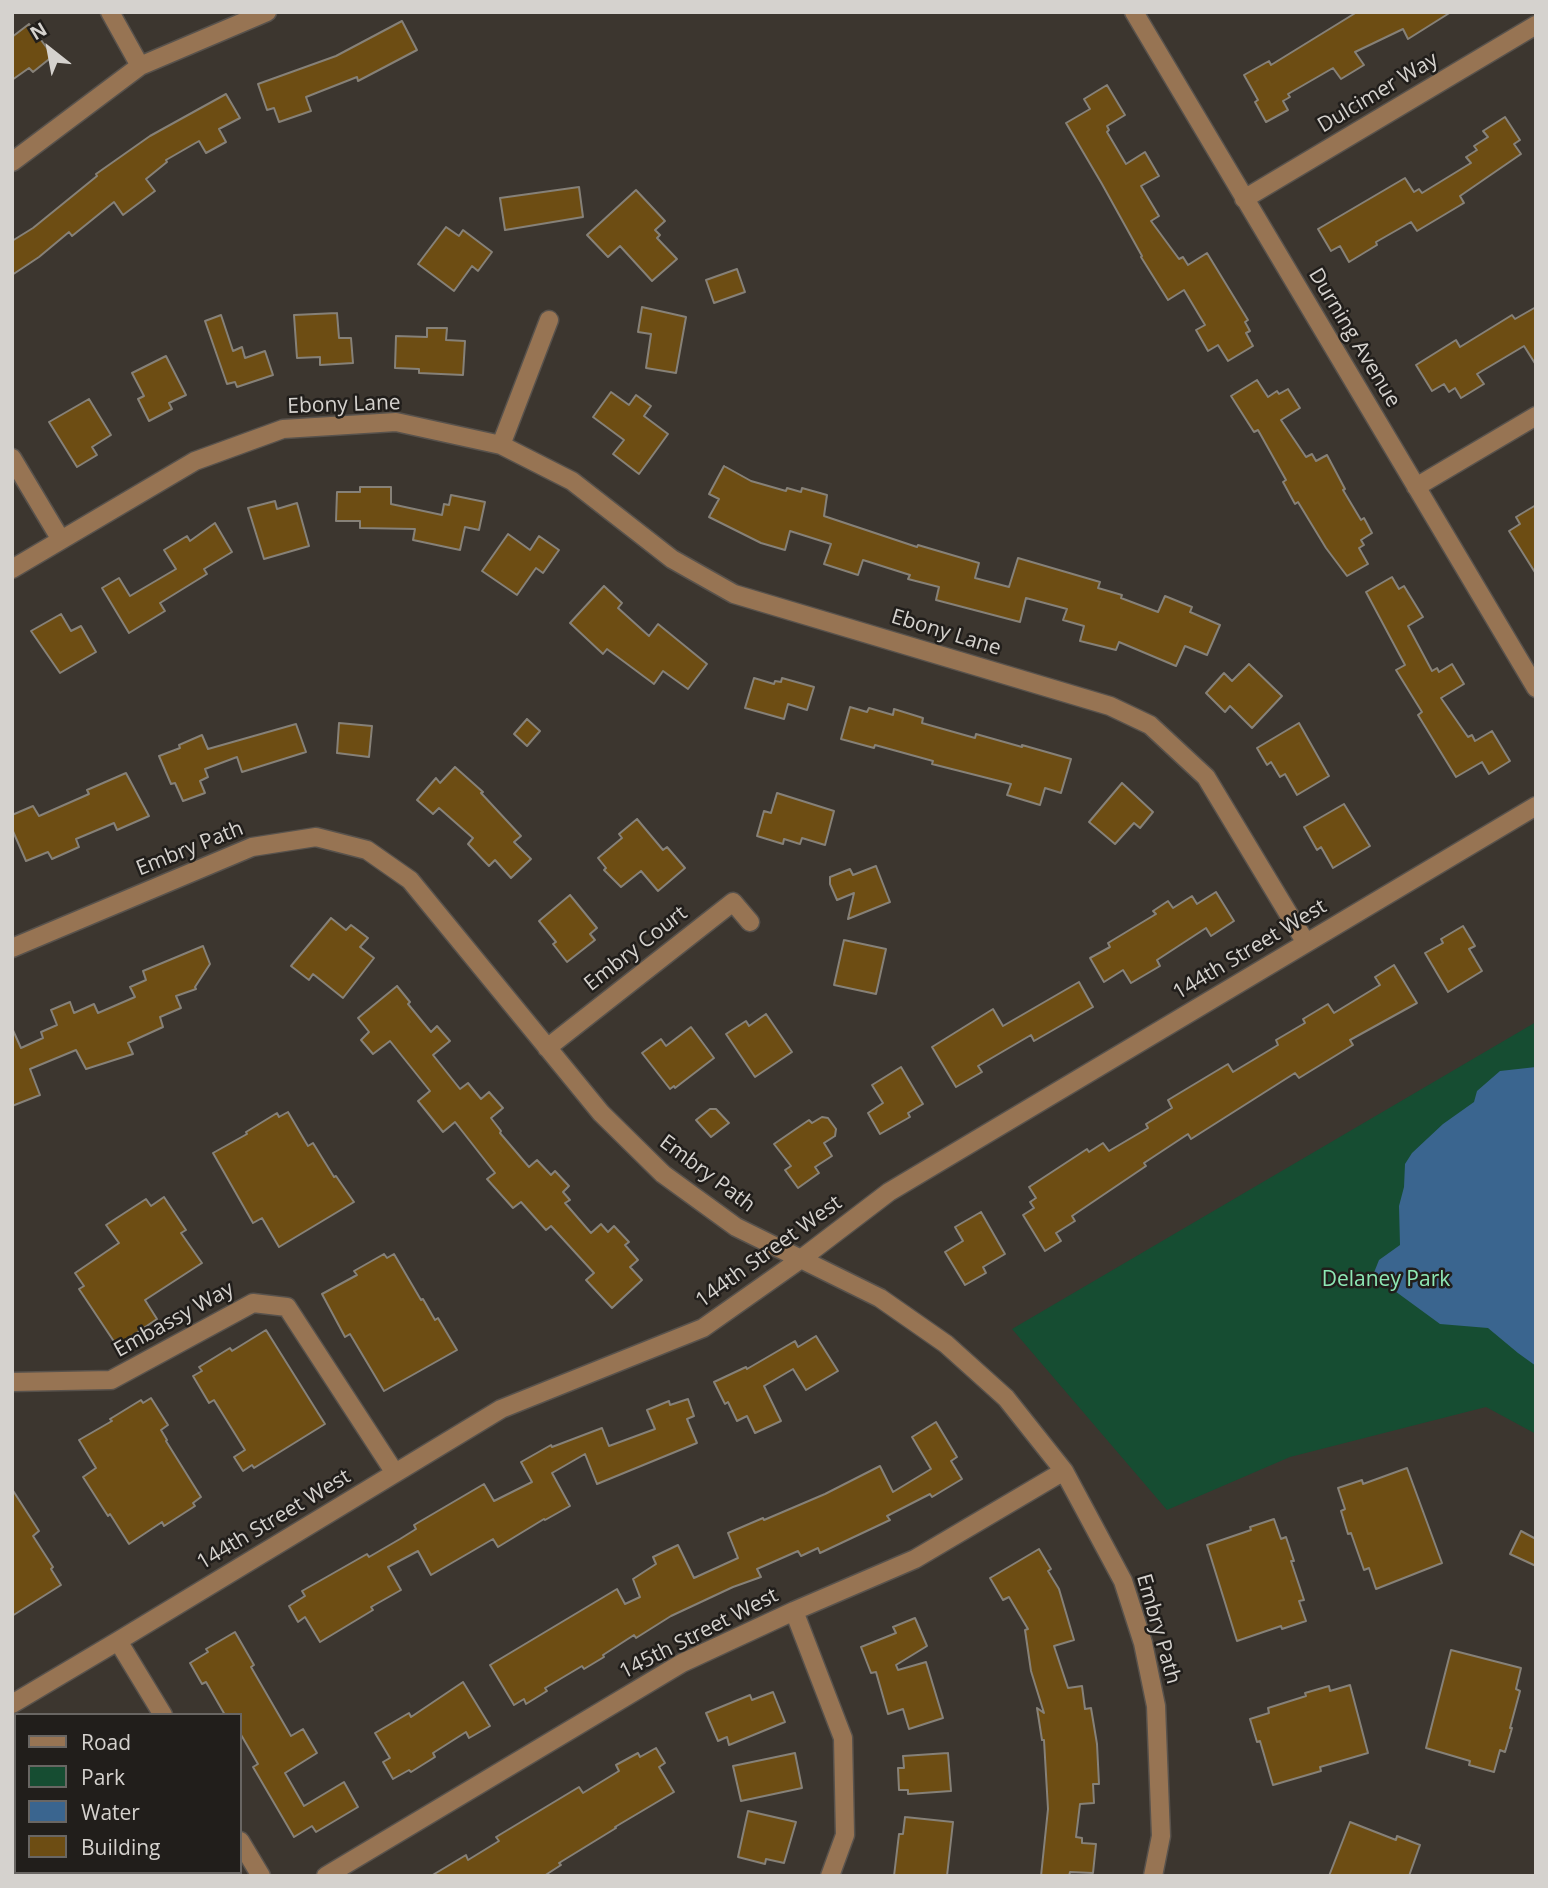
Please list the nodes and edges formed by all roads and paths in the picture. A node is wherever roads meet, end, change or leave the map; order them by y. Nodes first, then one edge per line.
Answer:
1 (110, 12) edge
2 (267, 12) edge
3 (1134, 12) edge
4 (1536, 25) edge
5 (141, 66) junction
6 (12, 162) edge
7 (1244, 199) junction
8 (549, 320) dead end
9 (1536, 416) edge
10 (501, 445) junction
11 (12, 458) edge
12 (1416, 487) junction
13 (61, 540) junction
14 (12, 569) edge
15 (1536, 688) edge
16 (1536, 806) edge
17 (750, 922) dead end
18 (1306, 943) junction
19 (12, 948) edge
20 (547, 1048) junction
21 (801, 1259) junction
22 (12, 1382) edge
23 (1064, 1471) junction
24 (395, 1474) junction
25 (794, 1611) junction
26 (118, 1642) junction
27 (12, 1704) edge
28 (162, 1713) edge
29 (242, 1844) edge
30 (261, 1876) edge
31 (326, 1876) edge
32 (830, 1876) edge
33 (1153, 1876) edge

1 - 5 street
2 - 5 street
3 - 7 street, Durning Avenue
4 - 7 street, Dulcimer Way
5 - 6 street
7 - 12 street, Durning Avenue
8 - 10 street
9 - 12 street
10 - 13 street, Ebony Lane
10 - 18 street, Ebony Lane
11 - 13 street
12 - 15 street, Durning Avenue
13 - 14 street, Ebony Lane
16 - 18 street, 144th Street West
17 - 20 street, Embry Court
18 - 21 street, 144th Street West
19 - 20 street, Embry Path
20 - 21 street, Embry Path
21 - 23 street, Embry Path
21 - 24 street, 144th Street West
22 - 24 street, Embassy Way
23 - 25 street, 145th Street West
23 - 33 street, Embry Path
24 - 26 street, 144th Street West
25 - 31 street, 145th Street West
25 - 32 street
26 - 27 street, 144th Street West
26 - 28 street
29 - 30 street

